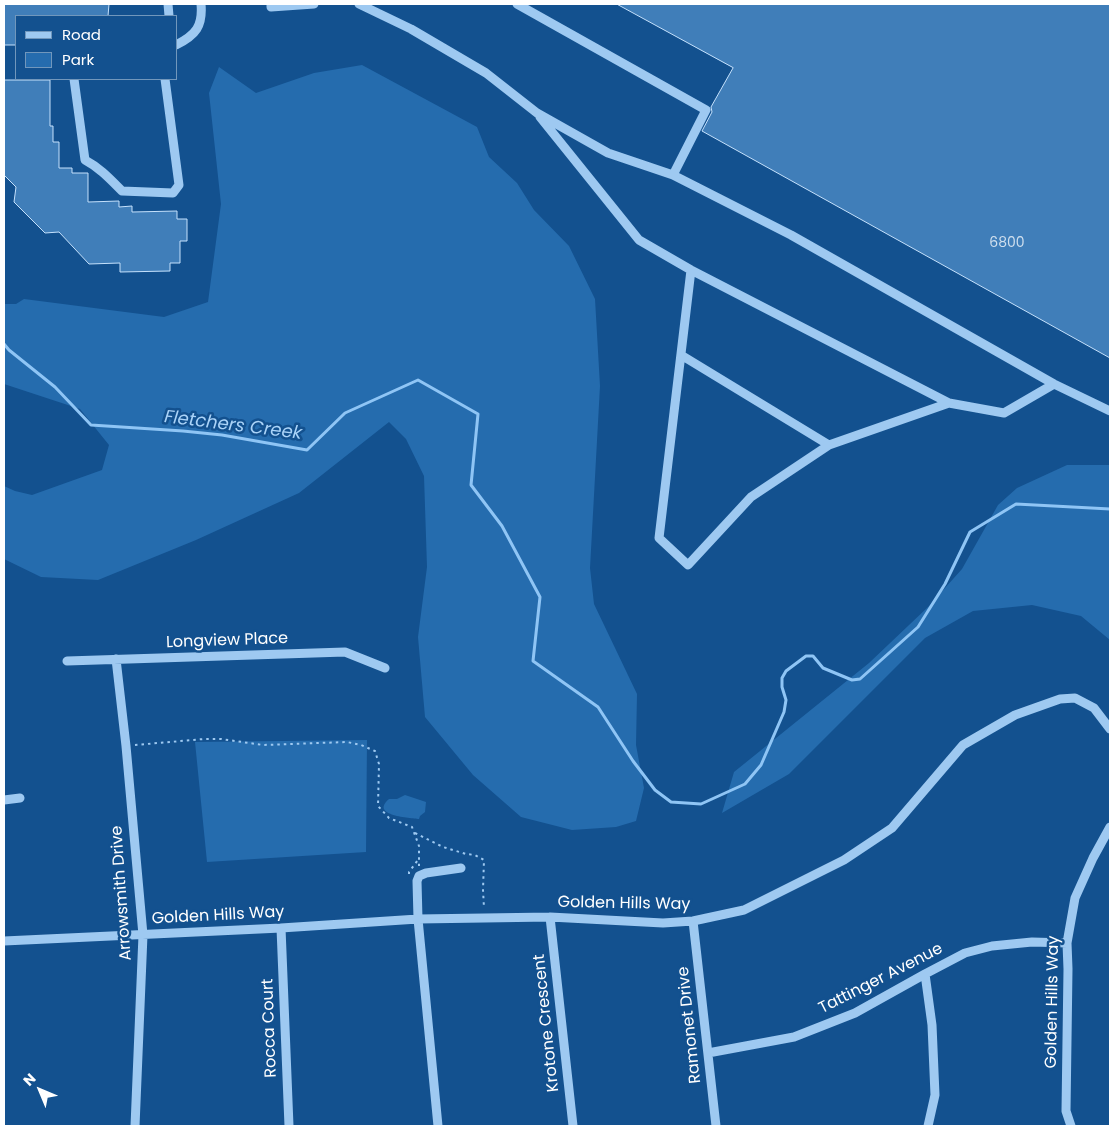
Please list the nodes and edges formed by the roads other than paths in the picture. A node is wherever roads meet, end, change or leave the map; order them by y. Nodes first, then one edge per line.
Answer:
1 (201, 4) edge
2 (270, 4) edge
3 (314, 4) edge
4 (359, 4) edge
5 (517, 4) edge
6 (178, 44) edge
7 (74, 80) edge
8 (165, 80) edge
9 (536, 113) junction
10 (673, 175) junction
11 (691, 270) junction
12 (682, 355) junction
13 (1054, 384) junction
14 (949, 403) junction
15 (1110, 411) edge
16 (829, 444) junction
17 (116, 659) junction
18 (67, 661) dead end
19 (384, 668) dead end
20 (1110, 729) edge
21 (20, 798) dead end
22 (4, 800) edge
23 (1110, 826) edge
24 (462, 868) dead end
25 (550, 918) junction
26 (418, 919) junction
27 (693, 921) junction
28 (281, 928) junction
29 (143, 935) junction
30 (4, 941) edge
31 (1067, 943) junction
32 (925, 974) junction
33 (708, 1053) junction
34 (135, 1126) edge
35 (289, 1126) edge
36 (438, 1126) edge
37 (573, 1126) edge
38 (716, 1126) edge
39 (928, 1126) edge
40 (1070, 1126) edge

1 - 6 street
2 - 3 street
4 - 9 street
5 - 10 street
7 - 8 street
9 - 10 street
9 - 11 street
10 - 13 street
11 - 12 street
11 - 14 street
12 - 16 street
12 - 16 street
13 - 14 street
13 - 15 street
14 - 16 street
17 - 18 street, Longview Place
17 - 19 street, Longview Place
17 - 29 street, Arrowsmith Drive
20 - 27 street, Golden Hills Way
21 - 22 street
23 - 31 street, Golden Hills Way
24 - 26 street
25 - 26 street, Golden Hills Way
25 - 27 street, Golden Hills Way
25 - 37 street, Krotone Crescent
26 - 28 street, Golden Hills Way
26 - 36 street
27 - 33 street, Ramonet Drive
28 - 29 street, Golden Hills Way
28 - 35 street, Rocca Court
29 - 30 street, Golden Hills Way
29 - 34 street, Arrowsmith Drive
31 - 32 street, Tattinger Avenue
31 - 40 street, Golden Hills Way
32 - 33 street, Tattinger Avenue
32 - 39 street
33 - 38 street, Ramonet Drive

